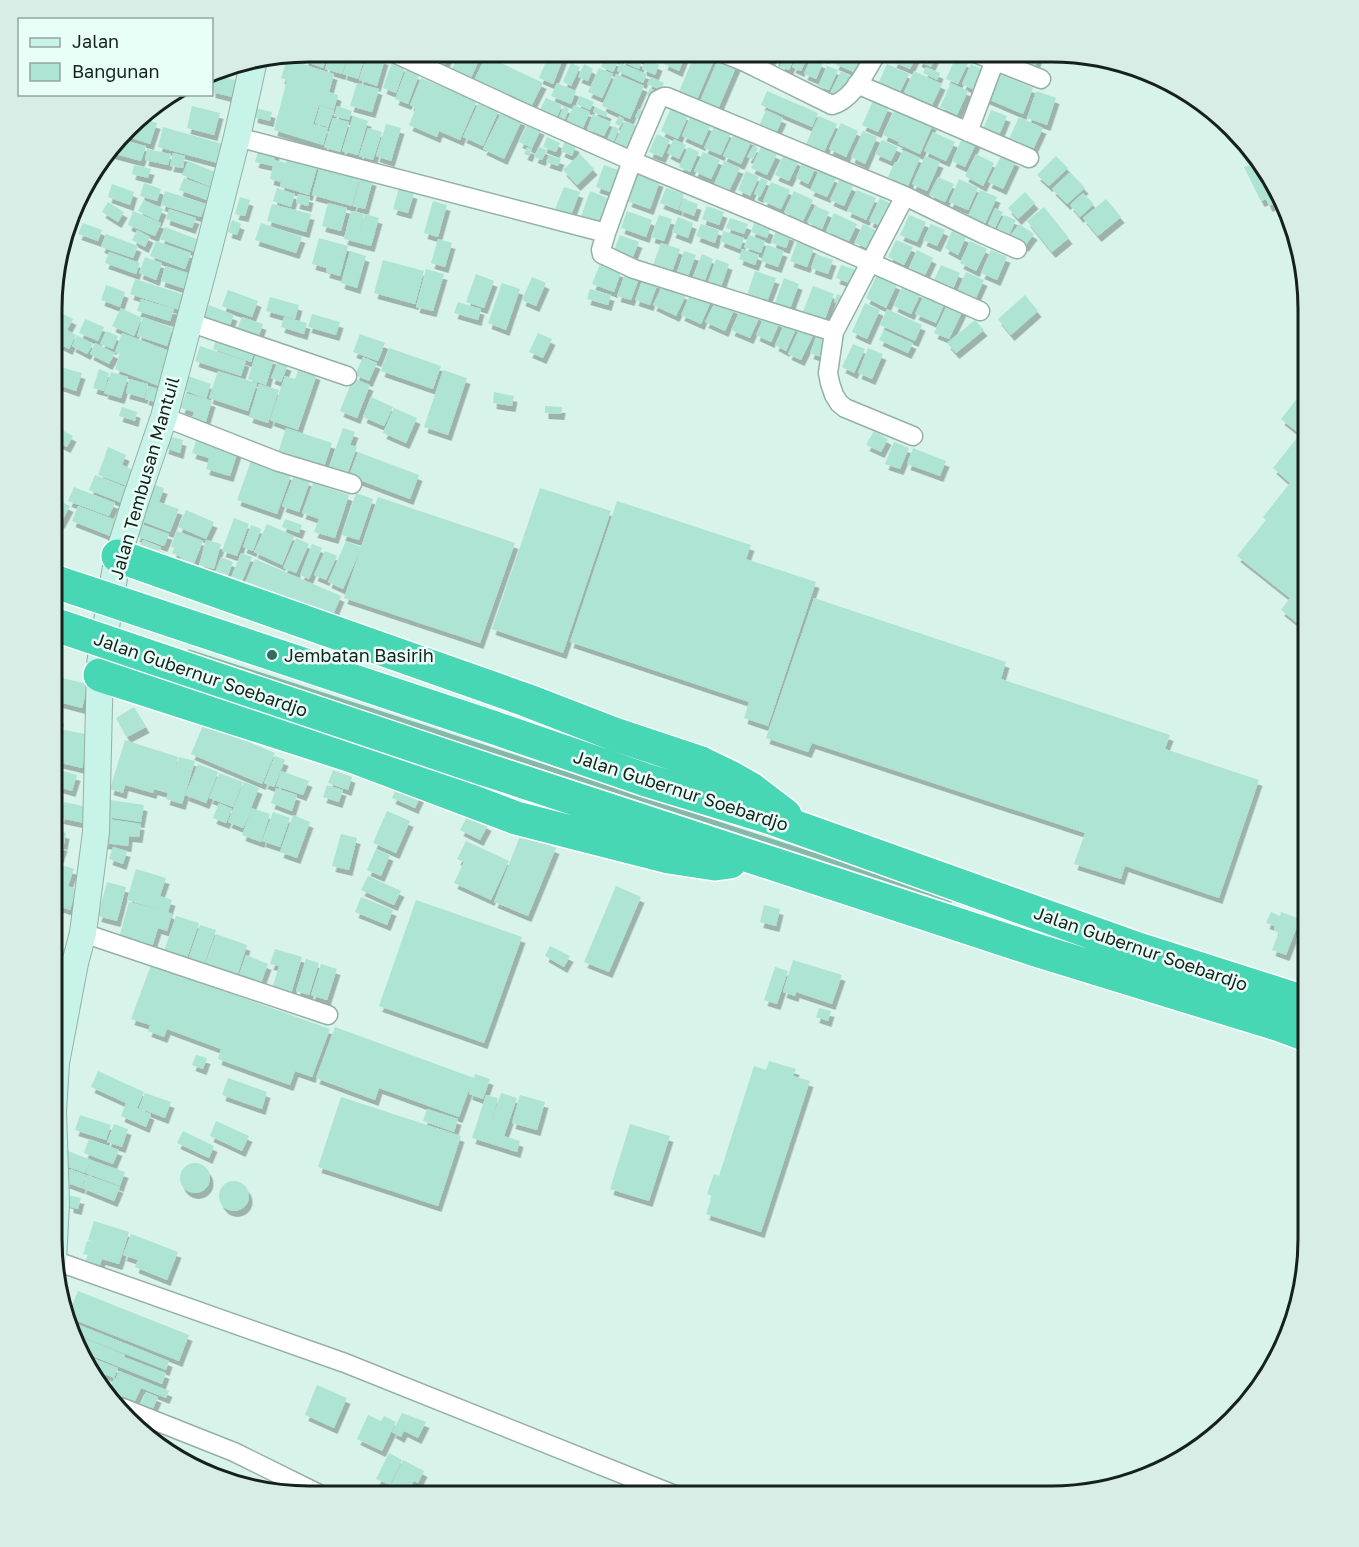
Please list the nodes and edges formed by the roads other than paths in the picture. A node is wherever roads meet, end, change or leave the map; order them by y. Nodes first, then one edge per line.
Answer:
1 (415, 62) edge
2 (745, 62) edge
3 (871, 62) edge
4 (994, 62) edge
5 (1000, 62) edge
6 (252, 68) edge
7 (1041, 79) dead end
8 (857, 84) junction
9 (968, 132) junction
10 (237, 137) junction
11 (1029, 158) dead end
12 (632, 161) junction
13 (905, 196) junction
14 (606, 233) junction
15 (1017, 249) dead end
16 (872, 262) junction
17 (980, 311) dead end
18 (189, 322) junction
19 (834, 332) junction
20 (347, 376) dead end
21 (164, 417) junction
22 (913, 436) dead end
23 (352, 484) dead end
24 (118, 556) junction
25 (62, 584) edge
26 (62, 627) edge
27 (100, 675) junction
28 (572, 718) junction
29 (560, 750) junction
30 (808, 832) junction
31 (759, 859) junction
32 (83, 933) junction
33 (1298, 1000) edge
34 (328, 1015) dead end
35 (62, 1031) edge
36 (1298, 1032) edge
37 (63, 1264) edge
38 (133, 1412) edge
39 (300, 1485) edge
40 (651, 1486) edge

1 - 12 street
2 - 8 street
3 - 8 street
4 - 9 street
5 - 7 street
6 - 10 street, Jalan Tembusan Mantuil
8 - 9 street
9 - 11 street
10 - 14 street
10 - 18 street, Jalan Tembusan Mantuil
12 - 13 street
12 - 14 street
12 - 16 street
13 - 15 street
13 - 16 street
14 - 19 street
16 - 17 street
16 - 19 street
18 - 20 street
18 - 21 street, Jalan Tembusan Mantuil
19 - 22 street
21 - 23 street
21 - 24 street, Jalan Tembusan Mantuil
24 - 27 street, Jalan Tembusan Mantuil
24 - 28 highway
25 - 29 highway, Jalan Gubernur Soebardjo, bridge
26 - 31 highway, Jalan Gubernur Soebardjo, bridge
27 - 31 highway
27 - 32 street, Jalan Tembusan Mantuil
28 - 29 highway
28 - 30 highway
29 - 30 highway, Jalan Gubernur Soebardjo
30 - 33 highway, Jalan Gubernur Soebardjo
31 - 36 highway, Jalan Gubernur Soebardjo
32 - 34 street
32 - 35 street, Jalan Tembusan Mantuil
37 - 40 street
38 - 39 street

